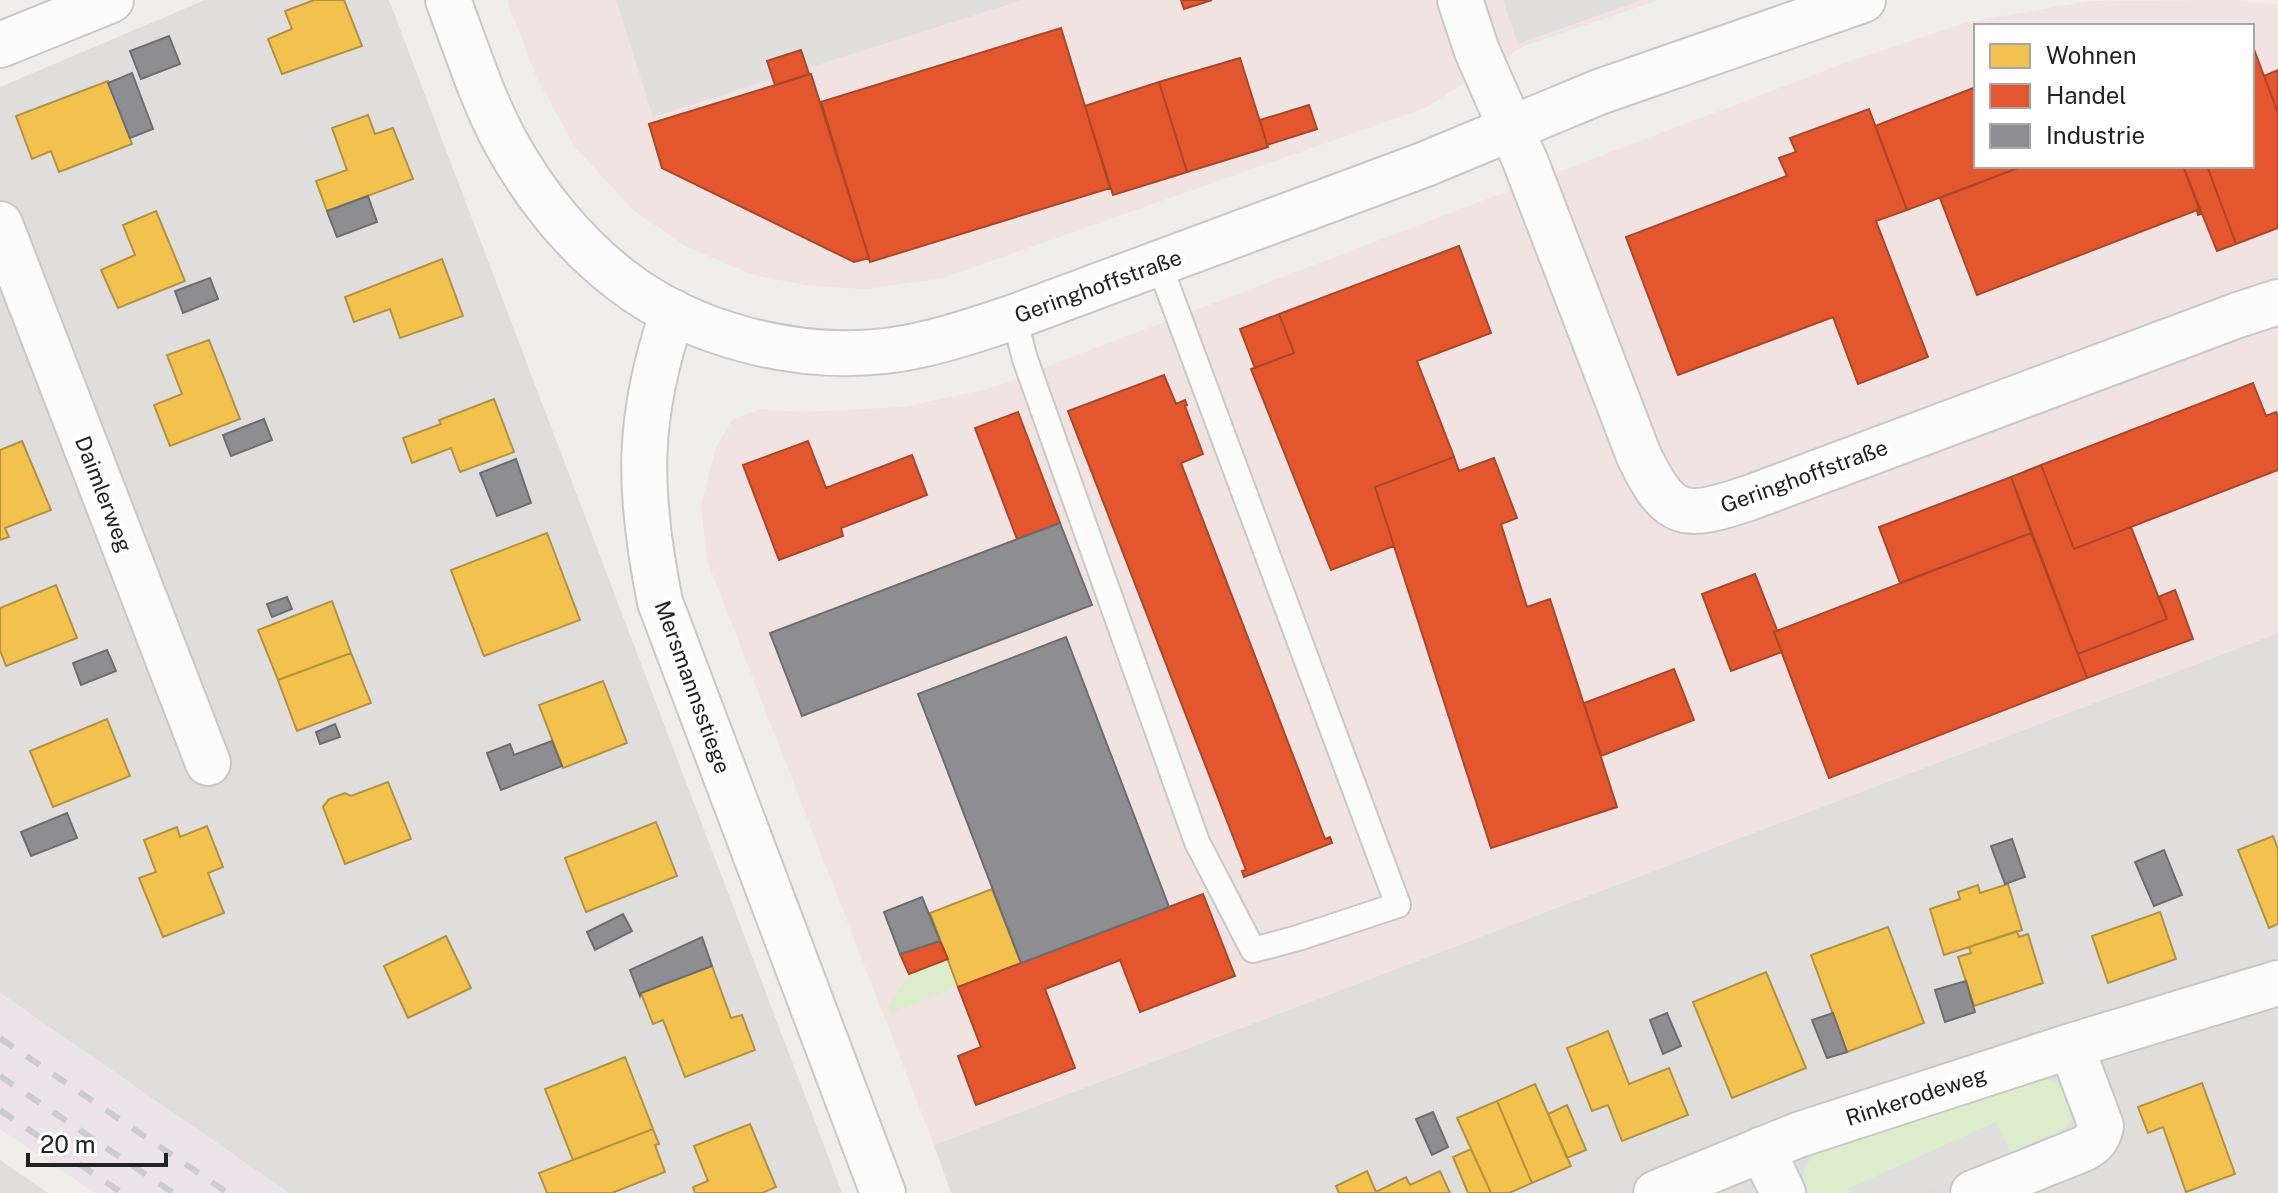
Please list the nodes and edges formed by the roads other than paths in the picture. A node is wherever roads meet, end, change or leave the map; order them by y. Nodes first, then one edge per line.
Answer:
1 (111, 0) edge
2 (448, 0) edge
3 (1460, 0) edge
4 (1863, 0) edge
5 (0, 45) edge
6 (1511, 128) junction
7 (0, 224) edge
8 (1159, 264) junction
9 (2278, 302) edge
10 (673, 312) junction
11 (1014, 317) junction
12 (208, 763) dead end
13 (2278, 983) edge
14 (2071, 1046) junction
15 (1762, 1149) junction
16 (883, 1193) edge
17 (1656, 1193) edge
18 (1783, 1193) edge
19 (1973, 1193) edge

1 - 5 street
2 - 10 street
3 - 6 street, Geringhoffstraße
4 - 6 street, Geringhoffstraße
6 - 8 street, Geringhoffstraße
6 - 9 street, Geringhoffstraße
7 - 12 street, Daimlerweg
8 - 11 street, Geringhoffstraße
8 - 11 lane
10 - 11 street, Geringhoffstraße
10 - 16 street, Mersmannsstiege
13 - 14 street, Rinkerodeweg
14 - 15 street, Rinkerodeweg
14 - 19 street
15 - 17 street, Rinkerodeweg
15 - 18 street

